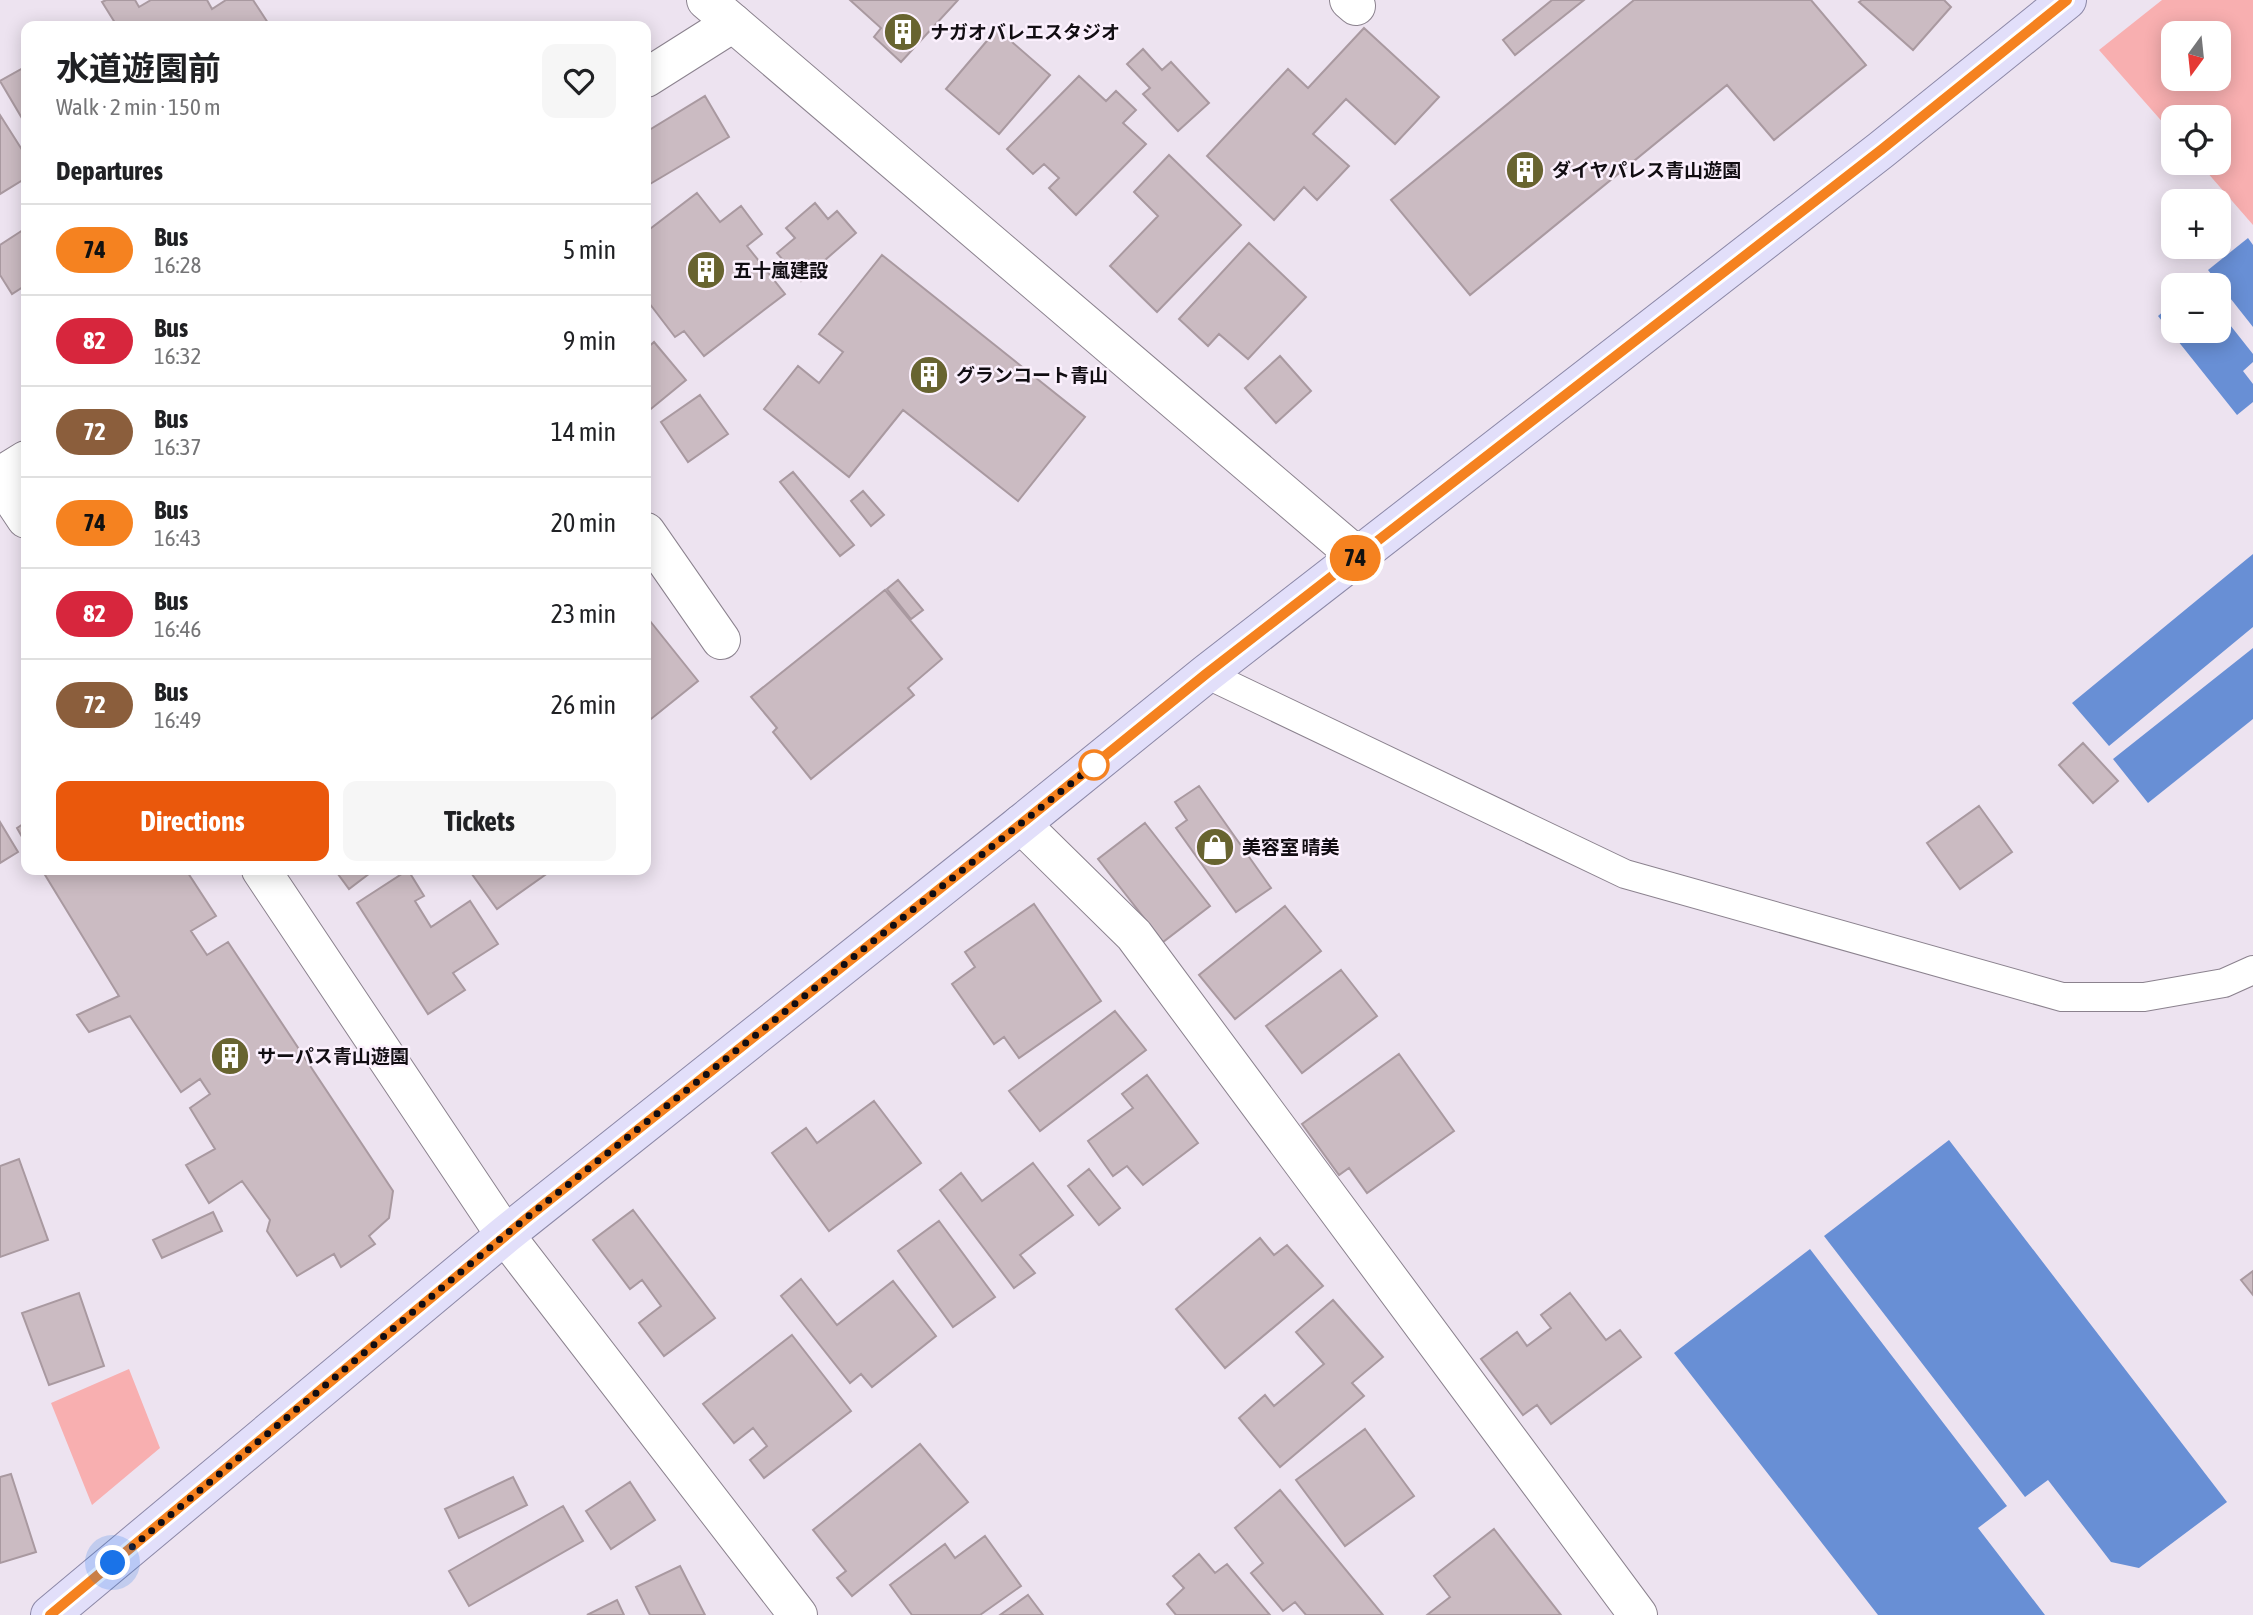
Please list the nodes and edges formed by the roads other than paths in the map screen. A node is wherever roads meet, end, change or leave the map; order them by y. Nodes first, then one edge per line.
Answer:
1 (2053, 4) edge
2 (720, 12) edge
3 (651, 74) edge
4 (21, 463) edge
5 (0, 478) edge
6 (21, 511) edge
7 (651, 540) edge
8 (1357, 556) junction
9 (721, 640) dead end
10 (1206, 674) junction
11 (1021, 824) junction
12 (264, 875) edge
13 (2253, 970) edge
14 (505, 1235) junction
15 (50, 1615) edge
16 (798, 1615) edge
17 (1638, 1615) edge

1 - 8 main road
2 - 3 street
2 - 8 street
4 - 5 street
5 - 6 street
7 - 9 street
8 - 10 main road
10 - 11 main road
10 - 13 lane
11 - 14 main road
11 - 17 street
12 - 14 street
14 - 15 main road
14 - 16 street

